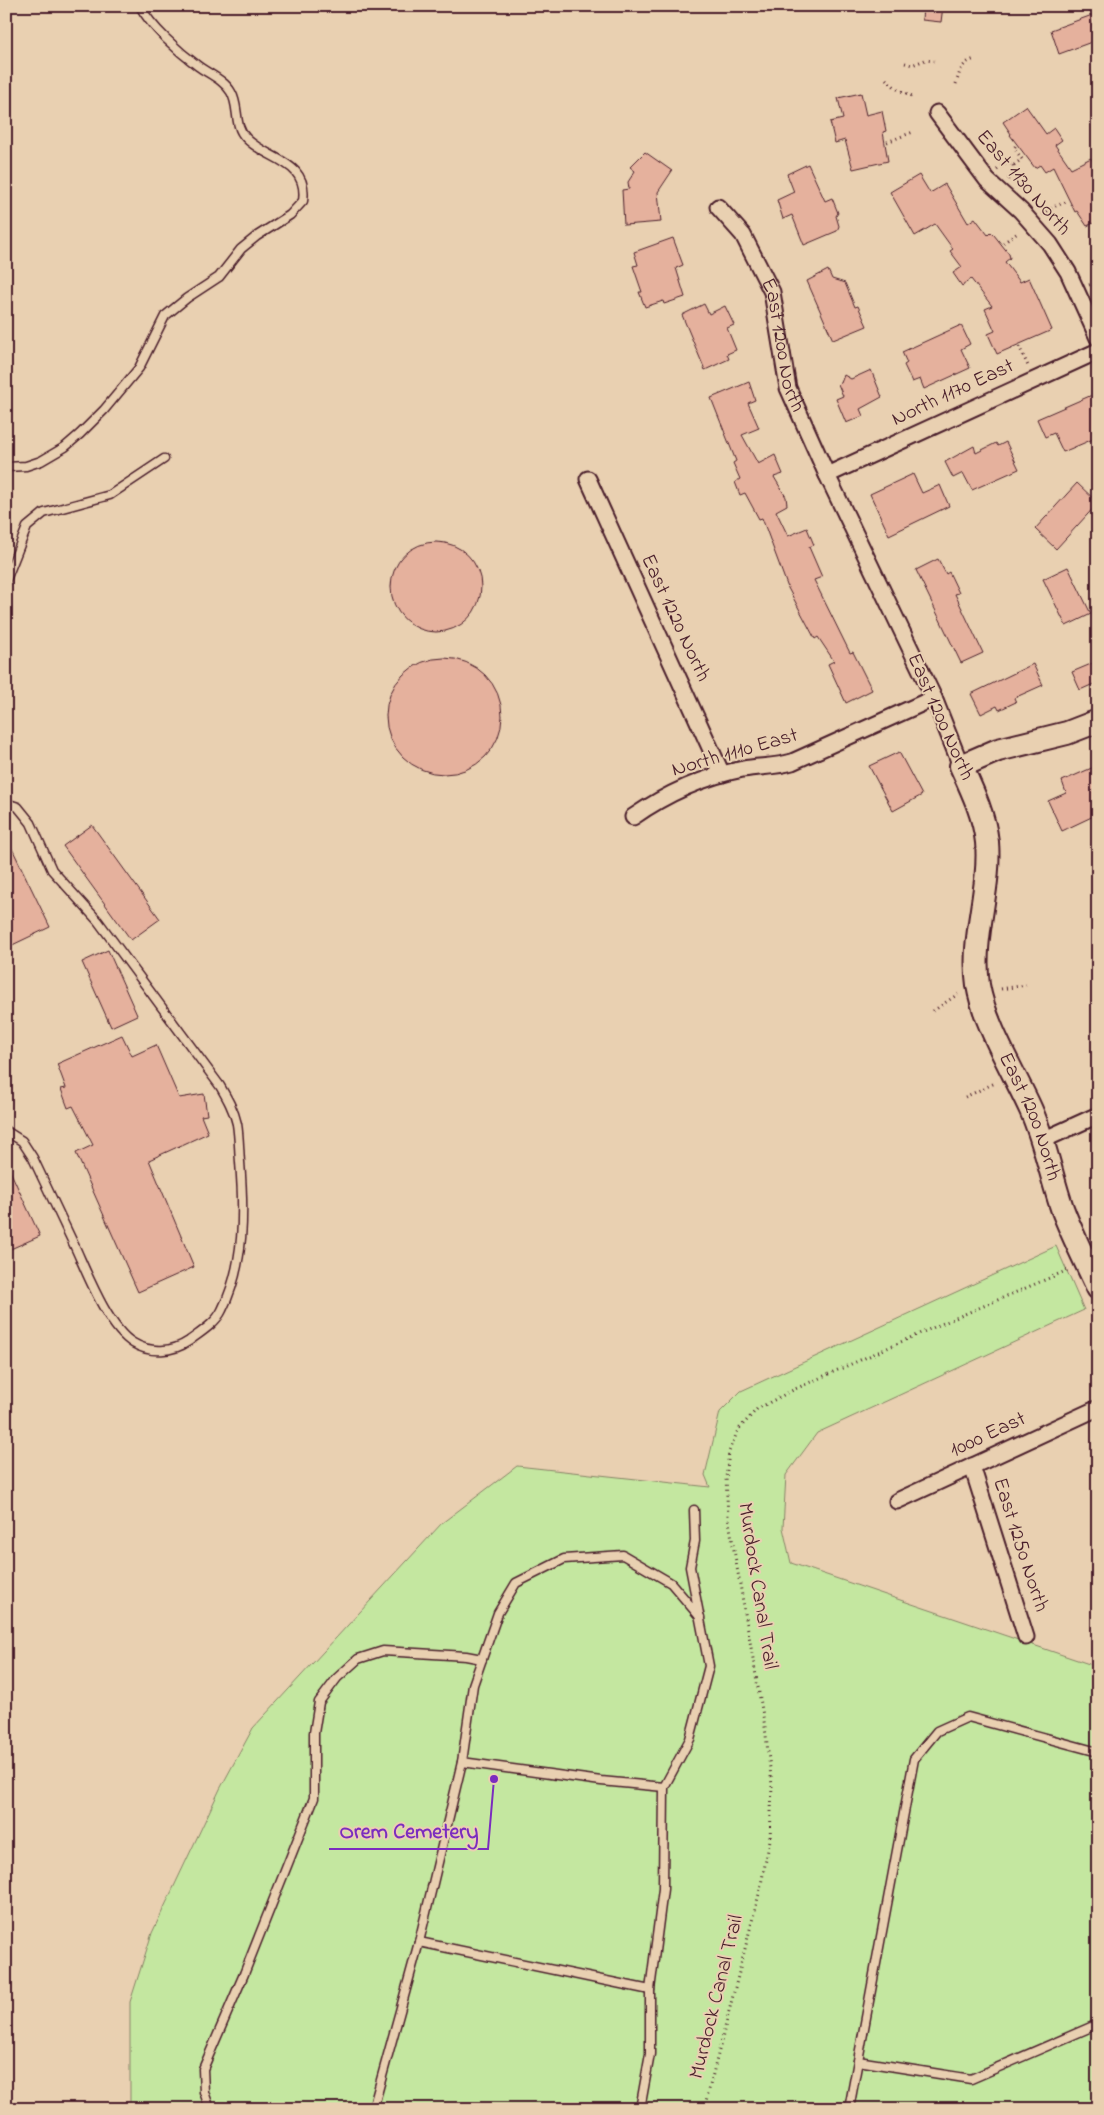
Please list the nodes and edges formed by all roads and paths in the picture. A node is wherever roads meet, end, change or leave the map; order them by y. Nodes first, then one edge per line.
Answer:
1 (140, 6) edge
2 (975, 59) dead end
3 (934, 60) dead end
4 (905, 63) dead end
5 (886, 79) dead end
6 (956, 84) dead end
7 (912, 96) dead end
8 (937, 113) dead end
9 (912, 132) dead end
10 (887, 142) dead end
11 (1016, 145) dead end
12 (1014, 165) junction
13 (996, 171) dead end
14 (1007, 181) dead end
15 (1066, 202) dead end
16 (718, 208) dead end
17 (1043, 216) dead end
18 (1021, 230) dead end
19 (1003, 243) dead end
20 (1098, 282) edge
21 (1088, 286) dead end
22 (1098, 338) edge
23 (1019, 346) dead end
24 (1098, 351) edge
25 (1028, 369) dead end
26 (164, 459) dead end
27 (6, 466) edge
28 (827, 475) junction
29 (588, 479) dead end
30 (6, 580) edge
31 (934, 698) junction
32 (1098, 722) edge
33 (961, 766) junction
34 (722, 774) junction
35 (6, 803) edge
36 (633, 817) dead end
37 (1026, 985) dead end
38 (1001, 989) dead end
39 (958, 994) dead end
40 (933, 1011) dead end
41 (995, 1083) dead end
42 (966, 1097) dead end
43 (1098, 1115) edge
44 (6, 1131) edge
45 (1043, 1140) junction
46 (1069, 1270) dead end
47 (1098, 1288) edge
48 (1098, 1408) edge
49 (972, 1466) junction
50 (897, 1501) dead end
51 (694, 1510) dead end
52 (700, 1617) junction
53 (1026, 1638) dead end
54 (482, 1658) junction
55 (1098, 1752) edge
56 (462, 1762) junction
57 (664, 1787) junction
58 (420, 1942) junction
59 (650, 1990) junction
60 (1098, 2024) edge
61 (858, 2061) junction
62 (210, 2109) edge
63 (373, 2109) edge
64 (640, 2109) edge
65 (704, 2109) edge
66 (849, 2109) edge

1 - 27 lane
2 - 6 path
3 - 4 path
5 - 7 path
8 - 22 street, East 1130 North
9 - 10 path
11 - 12 path
12 - 13 path
12 - 14 path
15 - 17 path
16 - 28 street, East 1200 North
18 - 19 path
20 - 21 path
23 - 25 path
24 - 28 street, North 1170 East
26 - 30 lane
28 - 31 street, East 1200 North
29 - 34 street, East 1220 North
31 - 33 street, East 1200 North
31 - 34 street, North 1110 East
32 - 33 street
33 - 45 street, East 1200 North
34 - 36 street, North 1110 East
35 - 44 lane
37 - 38 path
39 - 40 path
41 - 42 path
43 - 45 street
45 - 47 street, East 1200 North
46 - 65 path, Murdock Canal Trail
48 - 49 street, 1000 East
49 - 50 street, 1000 East
49 - 53 street, East 1250 North
51 - 52 lane
52 - 54 lane
52 - 57 lane
54 - 56 lane
54 - 62 lane
55 - 61 lane
56 - 57 lane
56 - 58 lane
57 - 59 lane
58 - 59 lane
58 - 63 lane
59 - 64 lane
60 - 61 lane
61 - 66 lane

